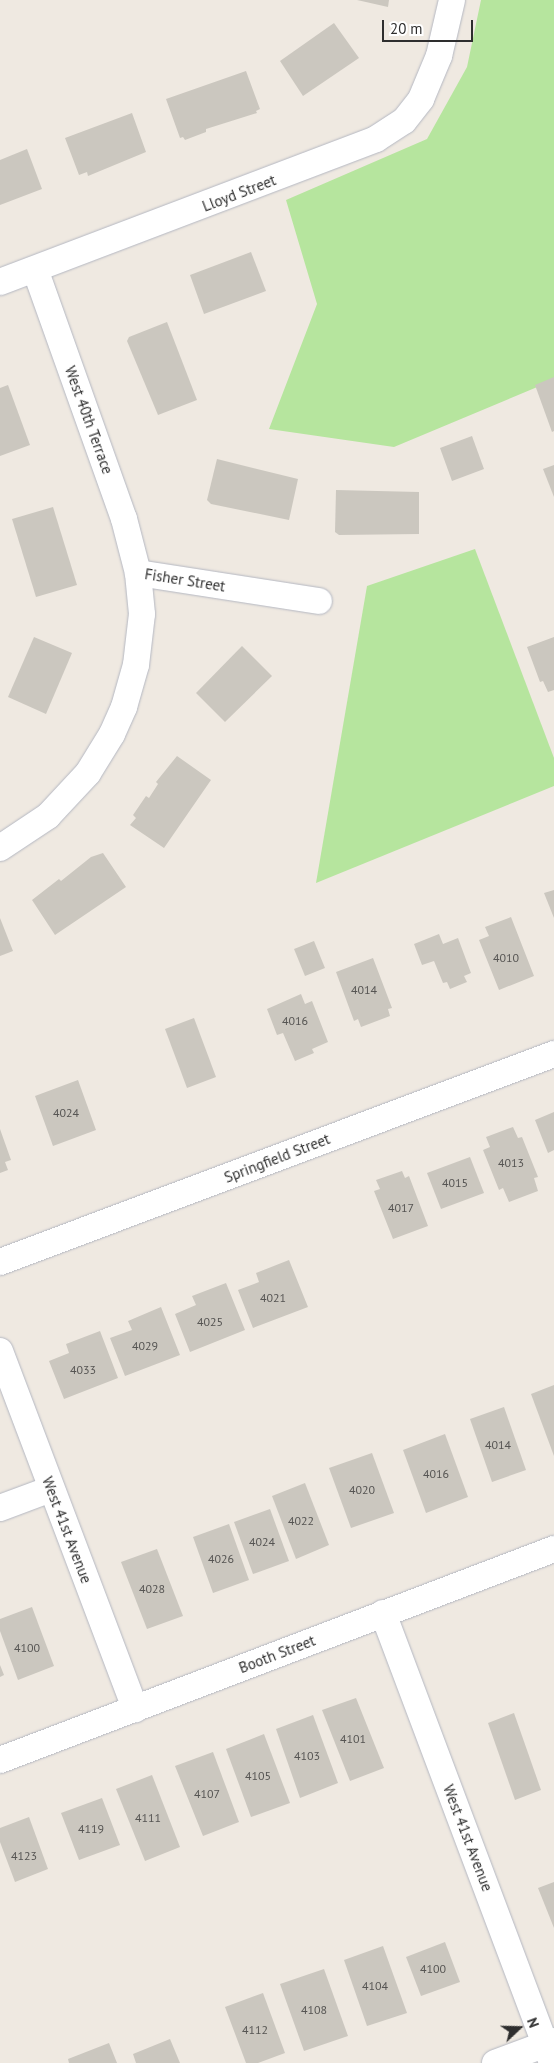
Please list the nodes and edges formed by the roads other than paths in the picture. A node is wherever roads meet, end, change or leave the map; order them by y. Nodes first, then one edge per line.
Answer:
1 (452, 0) edge
2 (35, 269) junction
3 (0, 282) edge
4 (138, 573) junction
5 (319, 601) dead end
6 (0, 848) edge
7 (554, 1054) edge
8 (0, 1262) edge
9 (0, 1351) edge
10 (52, 1489) junction
11 (0, 1508) edge
12 (554, 1549) edge
13 (383, 1614) junction
14 (135, 1709) junction
15 (0, 1760) edge
16 (551, 2049) edge
17 (496, 2063) edge

1 - 2 street, Lloyd Street
2 - 3 street, Lloyd Street
2 - 4 street, West 40th Terrace
4 - 5 street, Fisher Street
4 - 6 street, Fisher Street
7 - 8 street, Springfield Street
9 - 10 street, West 41st Avenue
10 - 11 street
10 - 14 street, West 41st Avenue
12 - 13 street, Booth Street
13 - 14 street, Booth Street
13 - 16 street, West 41st Avenue
14 - 15 street, Booth Street
16 - 17 street

